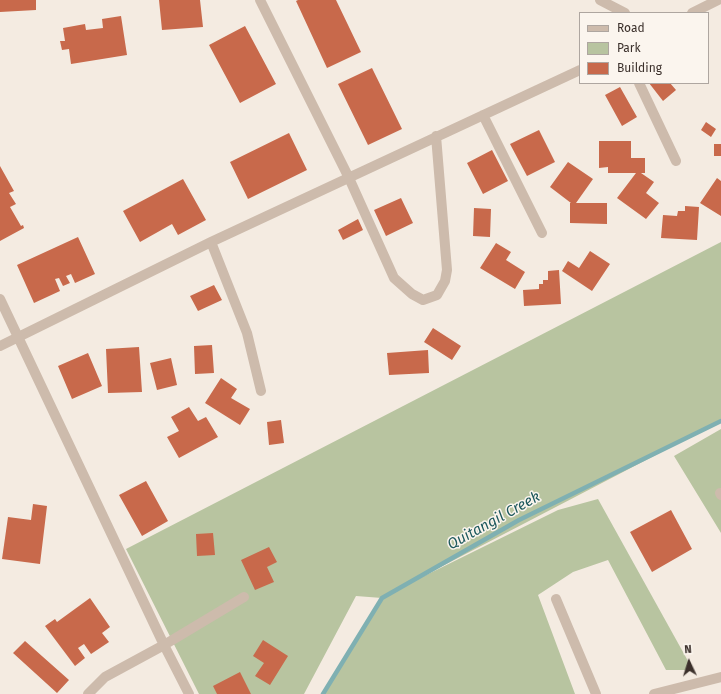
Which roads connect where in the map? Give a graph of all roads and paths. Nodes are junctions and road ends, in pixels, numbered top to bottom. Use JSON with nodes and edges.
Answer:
{"nodes":[{"id":1,"x":260,"y":0,"type":"edge"},
{"id":2,"x":600,"y":0,"type":"edge"},
{"id":3,"x":718,"y":0,"type":"edge"},
{"id":4,"x":623,"y":12,"type":"edge"},
{"id":5,"x":694,"y":12,"type":"edge"},
{"id":6,"x":579,"y":70,"type":"edge"},
{"id":7,"x":639,"y":84,"type":"edge"},
{"id":8,"x":483,"y":115,"type":"junction"},
{"id":9,"x":436,"y":136,"type":"junction"},
{"id":10,"x":676,"y":161,"type":"dead end"},
{"id":11,"x":349,"y":178,"type":"junction"},
{"id":12,"x":542,"y":233,"type":"dead end"},
{"id":13,"x":211,"y":242,"type":"junction"},
{"id":14,"x":0,"y":300,"type":"edge"},
{"id":15,"x":18,"y":337,"type":"junction"},
{"id":16,"x":0,"y":346,"type":"edge"},
{"id":17,"x":261,"y":391,"type":"dead end"},
{"id":18,"x":244,"y":597,"type":"dead end"},
{"id":19,"x":556,"y":599,"type":"dead end"},
{"id":20,"x":164,"y":645,"type":"junction"},
{"id":21,"x":721,"y":677,"type":"edge"},
{"id":22,"x":88,"y":694,"type":"edge"},
{"id":23,"x":189,"y":694,"type":"edge"},
{"id":24,"x":596,"y":694,"type":"edge"},
{"id":25,"x":654,"y":694,"type":"edge"}],
"edges":[{"from":1,"to":11,"type":"street"},
{"from":2,"to":4,"type":"street"},
{"from":3,"to":5,"type":"street"},
{"from":6,"to":8,"type":"street"},
{"from":7,"to":10,"type":"street"},
{"from":8,"to":9,"type":"street"},
{"from":8,"to":12,"type":"street"},
{"from":9,"to":11,"type":"street"},
{"from":9,"to":11,"type":"street"},
{"from":11,"to":13,"type":"street"},
{"from":13,"to":15,"type":"street"},
{"from":13,"to":17,"type":"street"},
{"from":14,"to":15,"type":"street"},
{"from":15,"to":16,"type":"street"},
{"from":15,"to":20,"type":"street"},
{"from":18,"to":20,"type":"street"},
{"from":19,"to":24,"type":"street"},
{"from":20,"to":22,"type":"street"},
{"from":20,"to":23,"type":"street"},
{"from":21,"to":25,"type":"street"}]}
